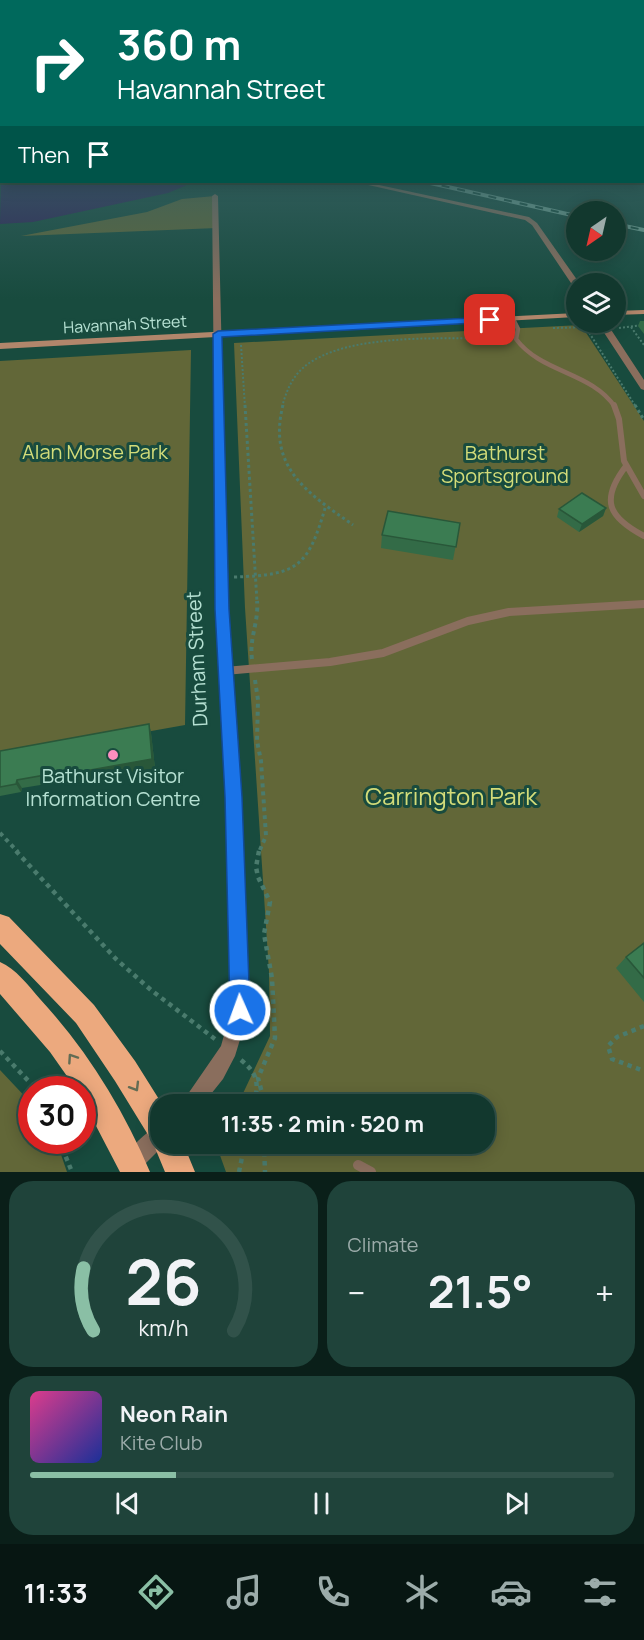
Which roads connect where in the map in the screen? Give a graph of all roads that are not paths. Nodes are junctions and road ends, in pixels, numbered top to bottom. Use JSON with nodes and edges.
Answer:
{"nodes":[{"id":1,"x":395,"y":190,"type":"edge"},
{"id":2,"x":215,"y":196,"type":"dead end"},
{"id":3,"x":569,"y":273,"type":"edge"},
{"id":4,"x":644,"y":312,"type":"edge"},
{"id":5,"x":626,"y":313,"type":"edge"},
{"id":6,"x":566,"y":316,"type":"edge"},
{"id":7,"x":513,"y":319,"type":"junction"},
{"id":8,"x":609,"y":333,"type":"edge"},
{"id":9,"x":218,"y":334,"type":"junction"},
{"id":10,"x":0,"y":346,"type":"edge"},
{"id":11,"x":644,"y":387,"type":"edge"},
{"id":12,"x":626,"y":466,"type":"junction"},
{"id":13,"x":644,"y":496,"type":"edge"},
{"id":14,"x":644,"y":536,"type":"edge"},
{"id":15,"x":644,"y":604,"type":"edge"},
{"id":16,"x":225,"y":671,"type":"junction"},
{"id":17,"x":0,"y":926,"type":"edge"},
{"id":18,"x":0,"y":975,"type":"edge"},
{"id":19,"x":199,"y":1094,"type":"edge"},
{"id":20,"x":150,"y":1112,"type":"edge"},
{"id":21,"x":150,"y":1148,"type":"edge"},
{"id":22,"x":173,"y":1154,"type":"edge"},
{"id":23,"x":358,"y":1165,"type":"dead end"},
{"id":24,"x":134,"y":1168,"type":"edge"},
{"id":25,"x":180,"y":1172,"type":"edge"},
{"id":26,"x":372,"y":1172,"type":"edge"}],
"edges":[{"from":1,"to":3,"type":"street"},
{"from":2,"to":9,"type":"street","name":"Durham Street"},
{"from":4,"to":5,"type":"street"},
{"from":6,"to":7,"type":"street","name":"Havannah Street"},
{"from":7,"to":9,"type":"street","name":"Havannah Street"},
{"from":7,"to":12,"type":"lane"},
{"from":8,"to":11,"type":"street"},
{"from":9,"to":10,"type":"street","name":"Havannah Street"},
{"from":9,"to":16,"type":"street","name":"Durham Street"},
{"from":12,"to":13,"type":"lane"},
{"from":12,"to":14,"type":"lane"},
{"from":15,"to":16,"type":"lane"},
{"from":16,"to":19,"type":"street","name":"Durham Street"},
{"from":17,"to":20,"type":"highway","one_way":true},
{"from":24,"to":18,"type":"highway","one_way":true},
{"from":21,"to":24,"type":"street"},
{"from":22,"to":25,"type":"highway"},
{"from":23,"to":26,"type":"lane"}]}
